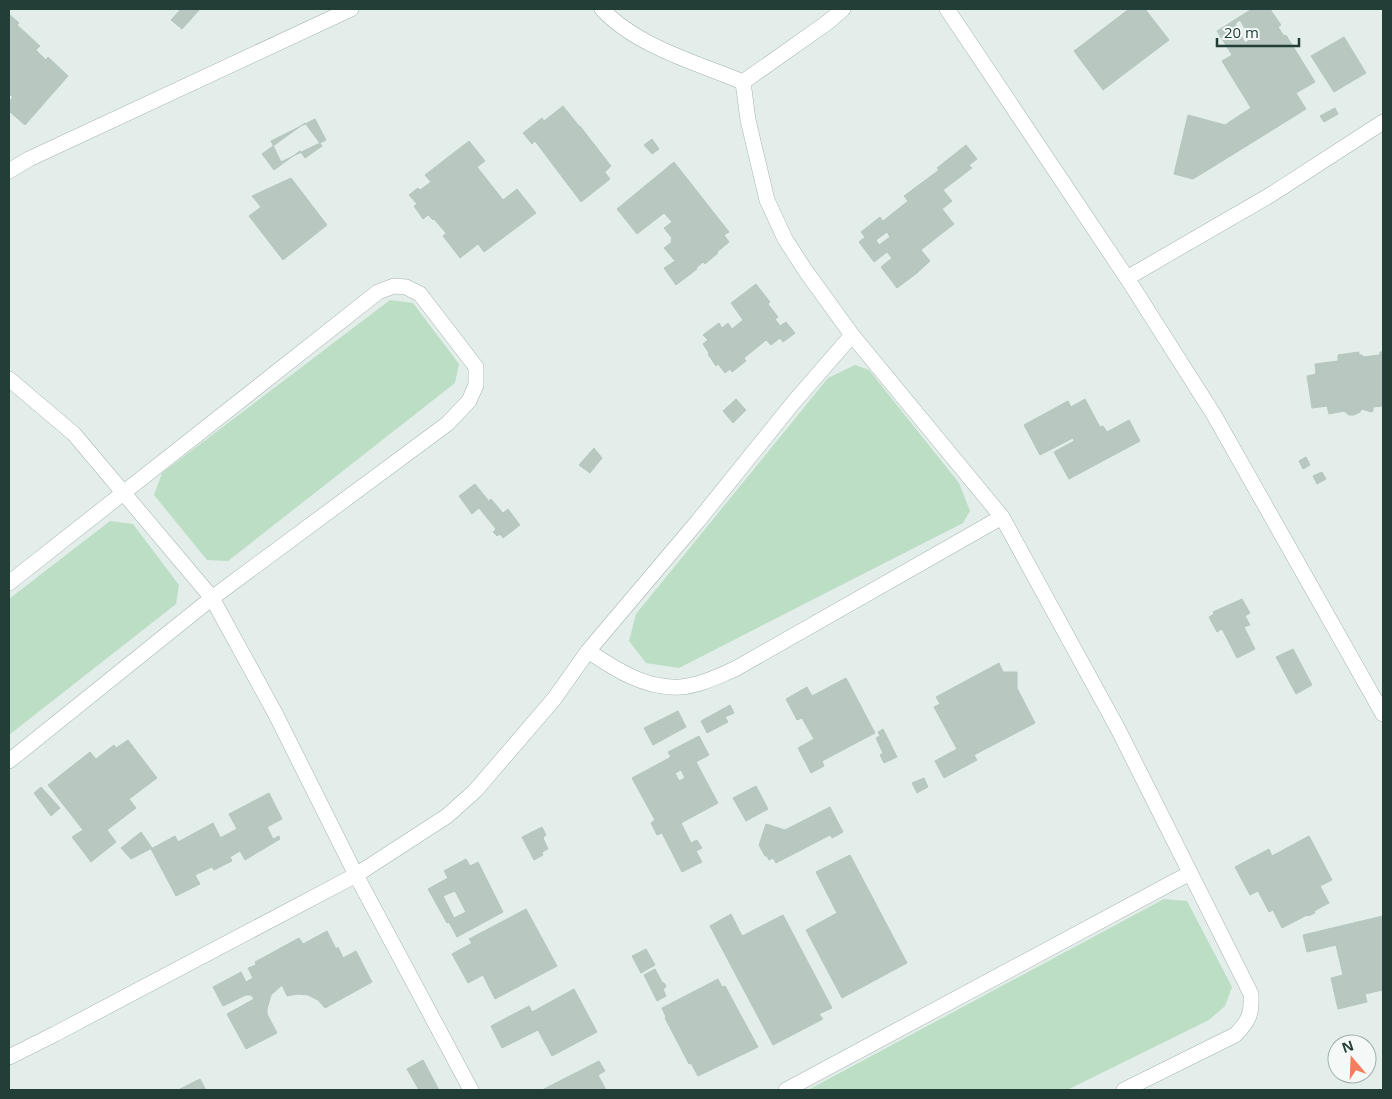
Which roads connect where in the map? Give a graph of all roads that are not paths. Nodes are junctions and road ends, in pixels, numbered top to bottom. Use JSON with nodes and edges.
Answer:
{"nodes":[{"id":1,"x":351,"y":9,"type":"edge"},
{"id":2,"x":602,"y":9,"type":"edge"},
{"id":3,"x":843,"y":9,"type":"edge"},
{"id":4,"x":947,"y":9,"type":"edge"},
{"id":5,"x":743,"y":82,"type":"junction"},
{"id":6,"x":1383,"y":122,"type":"edge"},
{"id":7,"x":9,"y":171,"type":"edge"},
{"id":8,"x":1127,"y":278,"type":"junction"},
{"id":9,"x":852,"y":335,"type":"junction"},
{"id":10,"x":9,"y":378,"type":"edge"},
{"id":11,"x":123,"y":493,"type":"junction"},
{"id":12,"x":1002,"y":517,"type":"junction"},
{"id":13,"x":9,"y":583,"type":"edge"},
{"id":14,"x":212,"y":598,"type":"junction"},
{"id":15,"x":588,"y":651,"type":"junction"},
{"id":16,"x":1383,"y":714,"type":"edge"},
{"id":17,"x":9,"y":761,"type":"edge"},
{"id":18,"x":1190,"y":873,"type":"junction"},
{"id":19,"x":356,"y":875,"type":"junction"},
{"id":20,"x":9,"y":1057,"type":"edge"},
{"id":21,"x":471,"y":1090,"type":"edge"},
{"id":22,"x":786,"y":1090,"type":"edge"},
{"id":23,"x":1124,"y":1090,"type":"edge"}],
"edges":[{"from":1,"to":7,"type":"street"},
{"from":2,"to":5,"type":"street"},
{"from":3,"to":5,"type":"street"},
{"from":4,"to":8,"type":"street"},
{"from":5,"to":9,"type":"street"},
{"from":6,"to":8,"type":"street"},
{"from":8,"to":16,"type":"street"},
{"from":9,"to":12,"type":"street"},
{"from":9,"to":15,"type":"street"},
{"from":10,"to":11,"type":"street"},
{"from":11,"to":13,"type":"street"},
{"from":11,"to":14,"type":"street"},
{"from":11,"to":14,"type":"street"},
{"from":12,"to":15,"type":"street"},
{"from":12,"to":18,"type":"street"},
{"from":14,"to":17,"type":"street"},
{"from":14,"to":19,"type":"street"},
{"from":15,"to":19,"type":"street"},
{"from":18,"to":22,"type":"street"},
{"from":18,"to":23,"type":"street"},
{"from":19,"to":20,"type":"street"},
{"from":19,"to":21,"type":"street"}]}
